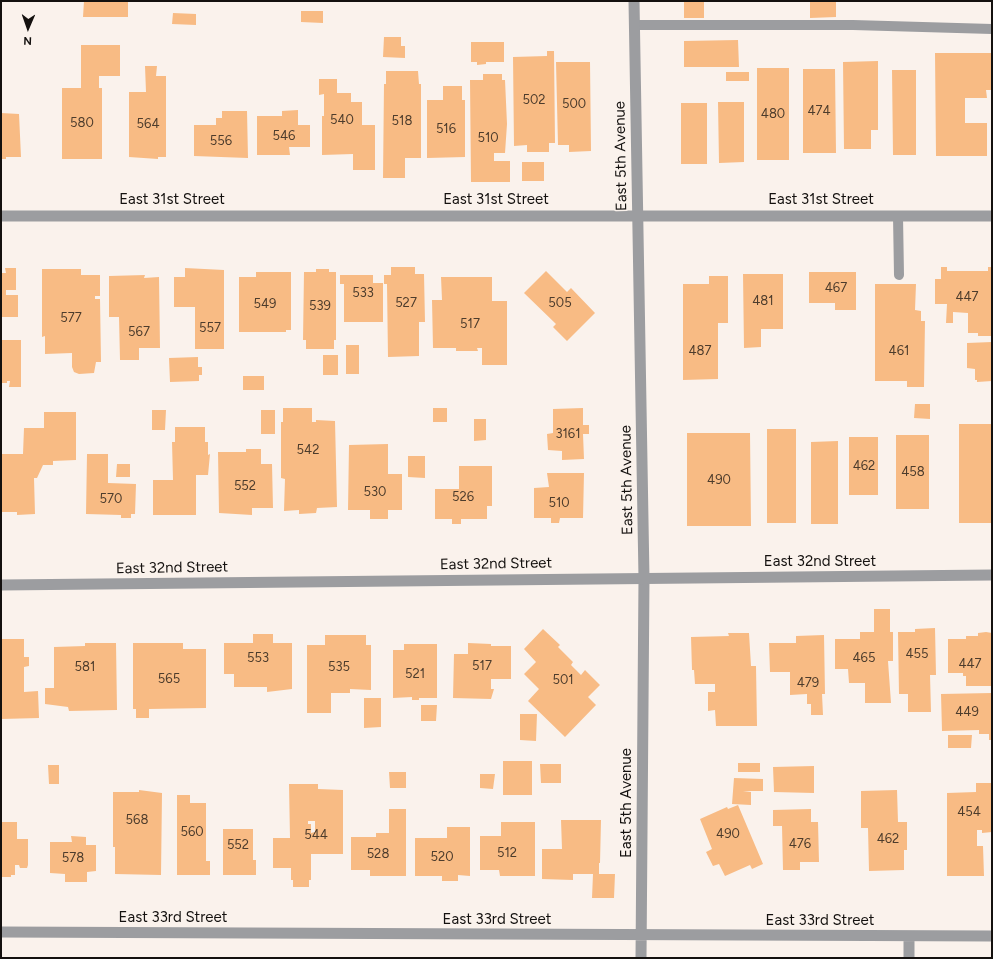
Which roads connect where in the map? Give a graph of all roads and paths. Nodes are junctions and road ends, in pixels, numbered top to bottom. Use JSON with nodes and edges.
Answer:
{"nodes":[{"id":1,"x":634,"y":1,"type":"edge"},
{"id":2,"x":634,"y":25,"type":"junction"},
{"id":3,"x":992,"y":29,"type":"edge"},
{"id":4,"x":637,"y":215,"type":"junction"},
{"id":5,"x":1,"y":216,"type":"edge"},
{"id":6,"x":898,"y":216,"type":"junction"},
{"id":7,"x":992,"y":216,"type":"edge"},
{"id":8,"x":899,"y":275,"type":"dead end"},
{"id":9,"x":992,"y":575,"type":"edge"},
{"id":10,"x":644,"y":578,"type":"junction"},
{"id":11,"x":1,"y":585,"type":"edge"},
{"id":12,"x":1,"y":932,"type":"edge"},
{"id":13,"x":641,"y":936,"type":"junction"},
{"id":14,"x":909,"y":936,"type":"junction"},
{"id":15,"x":992,"y":936,"type":"edge"},
{"id":16,"x":641,"y":958,"type":"edge"},
{"id":17,"x":908,"y":958,"type":"edge"}],
"edges":[{"from":1,"to":2,"type":"street","name":"East 5th Avenue"},
{"from":2,"to":3,"type":"lane"},
{"from":2,"to":4,"type":"street","name":"East 5th Avenue"},
{"from":4,"to":5,"type":"street","name":"East 31st Street"},
{"from":4,"to":6,"type":"street","name":"East 31st Street"},
{"from":4,"to":10,"type":"street","name":"East 5th Avenue"},
{"from":6,"to":7,"type":"street","name":"East 31st Street"},
{"from":6,"to":8,"type":"lane"},
{"from":9,"to":10,"type":"street","name":"East 32nd Street"},
{"from":10,"to":11,"type":"street","name":"East 32nd Street"},
{"from":10,"to":13,"type":"street","name":"East 5th Avenue"},
{"from":12,"to":13,"type":"street","name":"East 33rd Street"},
{"from":13,"to":14,"type":"street","name":"East 33rd Street"},
{"from":13,"to":16,"type":"street","name":"East 5th Avenue"},
{"from":14,"to":15,"type":"street","name":"East 33rd Street"},
{"from":14,"to":17,"type":"street"}]}
